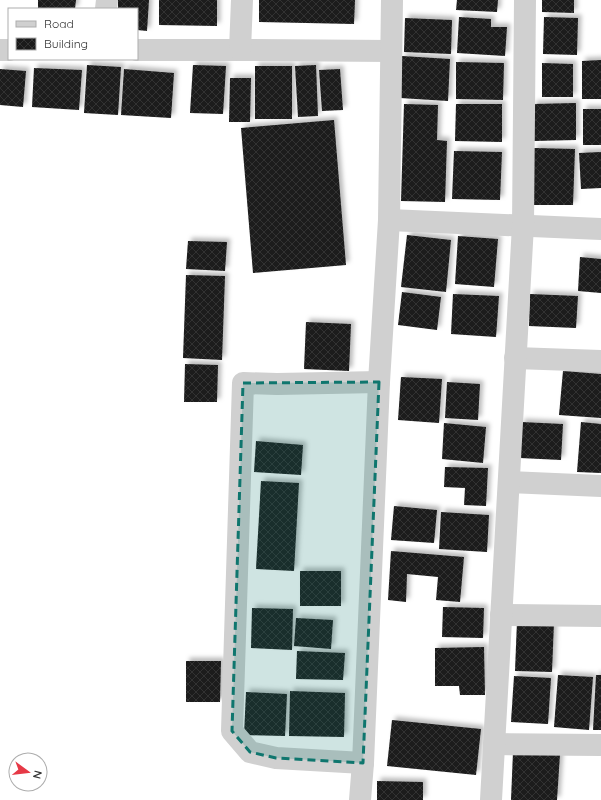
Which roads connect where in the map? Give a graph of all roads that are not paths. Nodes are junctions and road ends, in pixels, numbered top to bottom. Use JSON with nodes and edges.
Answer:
{"nodes":[{"id":1,"x":242,"y":0,"type":"edge"},
{"id":2,"x":392,"y":0,"type":"edge"},
{"id":3,"x":525,"y":0,"type":"edge"},
{"id":4,"x":138,"y":50,"type":"edge"},
{"id":5,"x":240,"y":50,"type":"junction"},
{"id":6,"x":391,"y":51,"type":"junction"},
{"id":7,"x":389,"y":220,"type":"junction"},
{"id":8,"x":523,"y":225,"type":"junction"},
{"id":9,"x":601,"y":229,"type":"edge"},
{"id":10,"x":515,"y":358,"type":"junction"},
{"id":11,"x":601,"y":361,"type":"edge"},
{"id":12,"x":379,"y":382,"type":"junction"},
{"id":13,"x":508,"y":482,"type":"junction"},
{"id":14,"x":601,"y":486,"type":"edge"},
{"id":15,"x":501,"y":615,"type":"junction"},
{"id":16,"x":601,"y":616,"type":"edge"},
{"id":17,"x":494,"y":744,"type":"junction"},
{"id":18,"x":601,"y":745,"type":"edge"},
{"id":19,"x":363,"y":763,"type":"junction"},
{"id":20,"x":360,"y":800,"type":"edge"},
{"id":21,"x":491,"y":800,"type":"edge"}],
"edges":[{"from":1,"to":5,"type":"street"},
{"from":2,"to":6,"type":"street"},
{"from":3,"to":8,"type":"street"},
{"from":4,"to":5,"type":"street"},
{"from":5,"to":6,"type":"street"},
{"from":6,"to":7,"type":"street"},
{"from":7,"to":8,"type":"street"},
{"from":7,"to":12,"type":"street"},
{"from":8,"to":9,"type":"street"},
{"from":8,"to":10,"type":"street"},
{"from":10,"to":11,"type":"street"},
{"from":10,"to":13,"type":"street"},
{"from":12,"to":19,"type":"street"},
{"from":12,"to":19,"type":"street"},
{"from":13,"to":14,"type":"street"},
{"from":13,"to":15,"type":"street"},
{"from":15,"to":16,"type":"street"},
{"from":15,"to":17,"type":"street"},
{"from":17,"to":18,"type":"street"},
{"from":17,"to":21,"type":"street"},
{"from":19,"to":20,"type":"street"}]}
